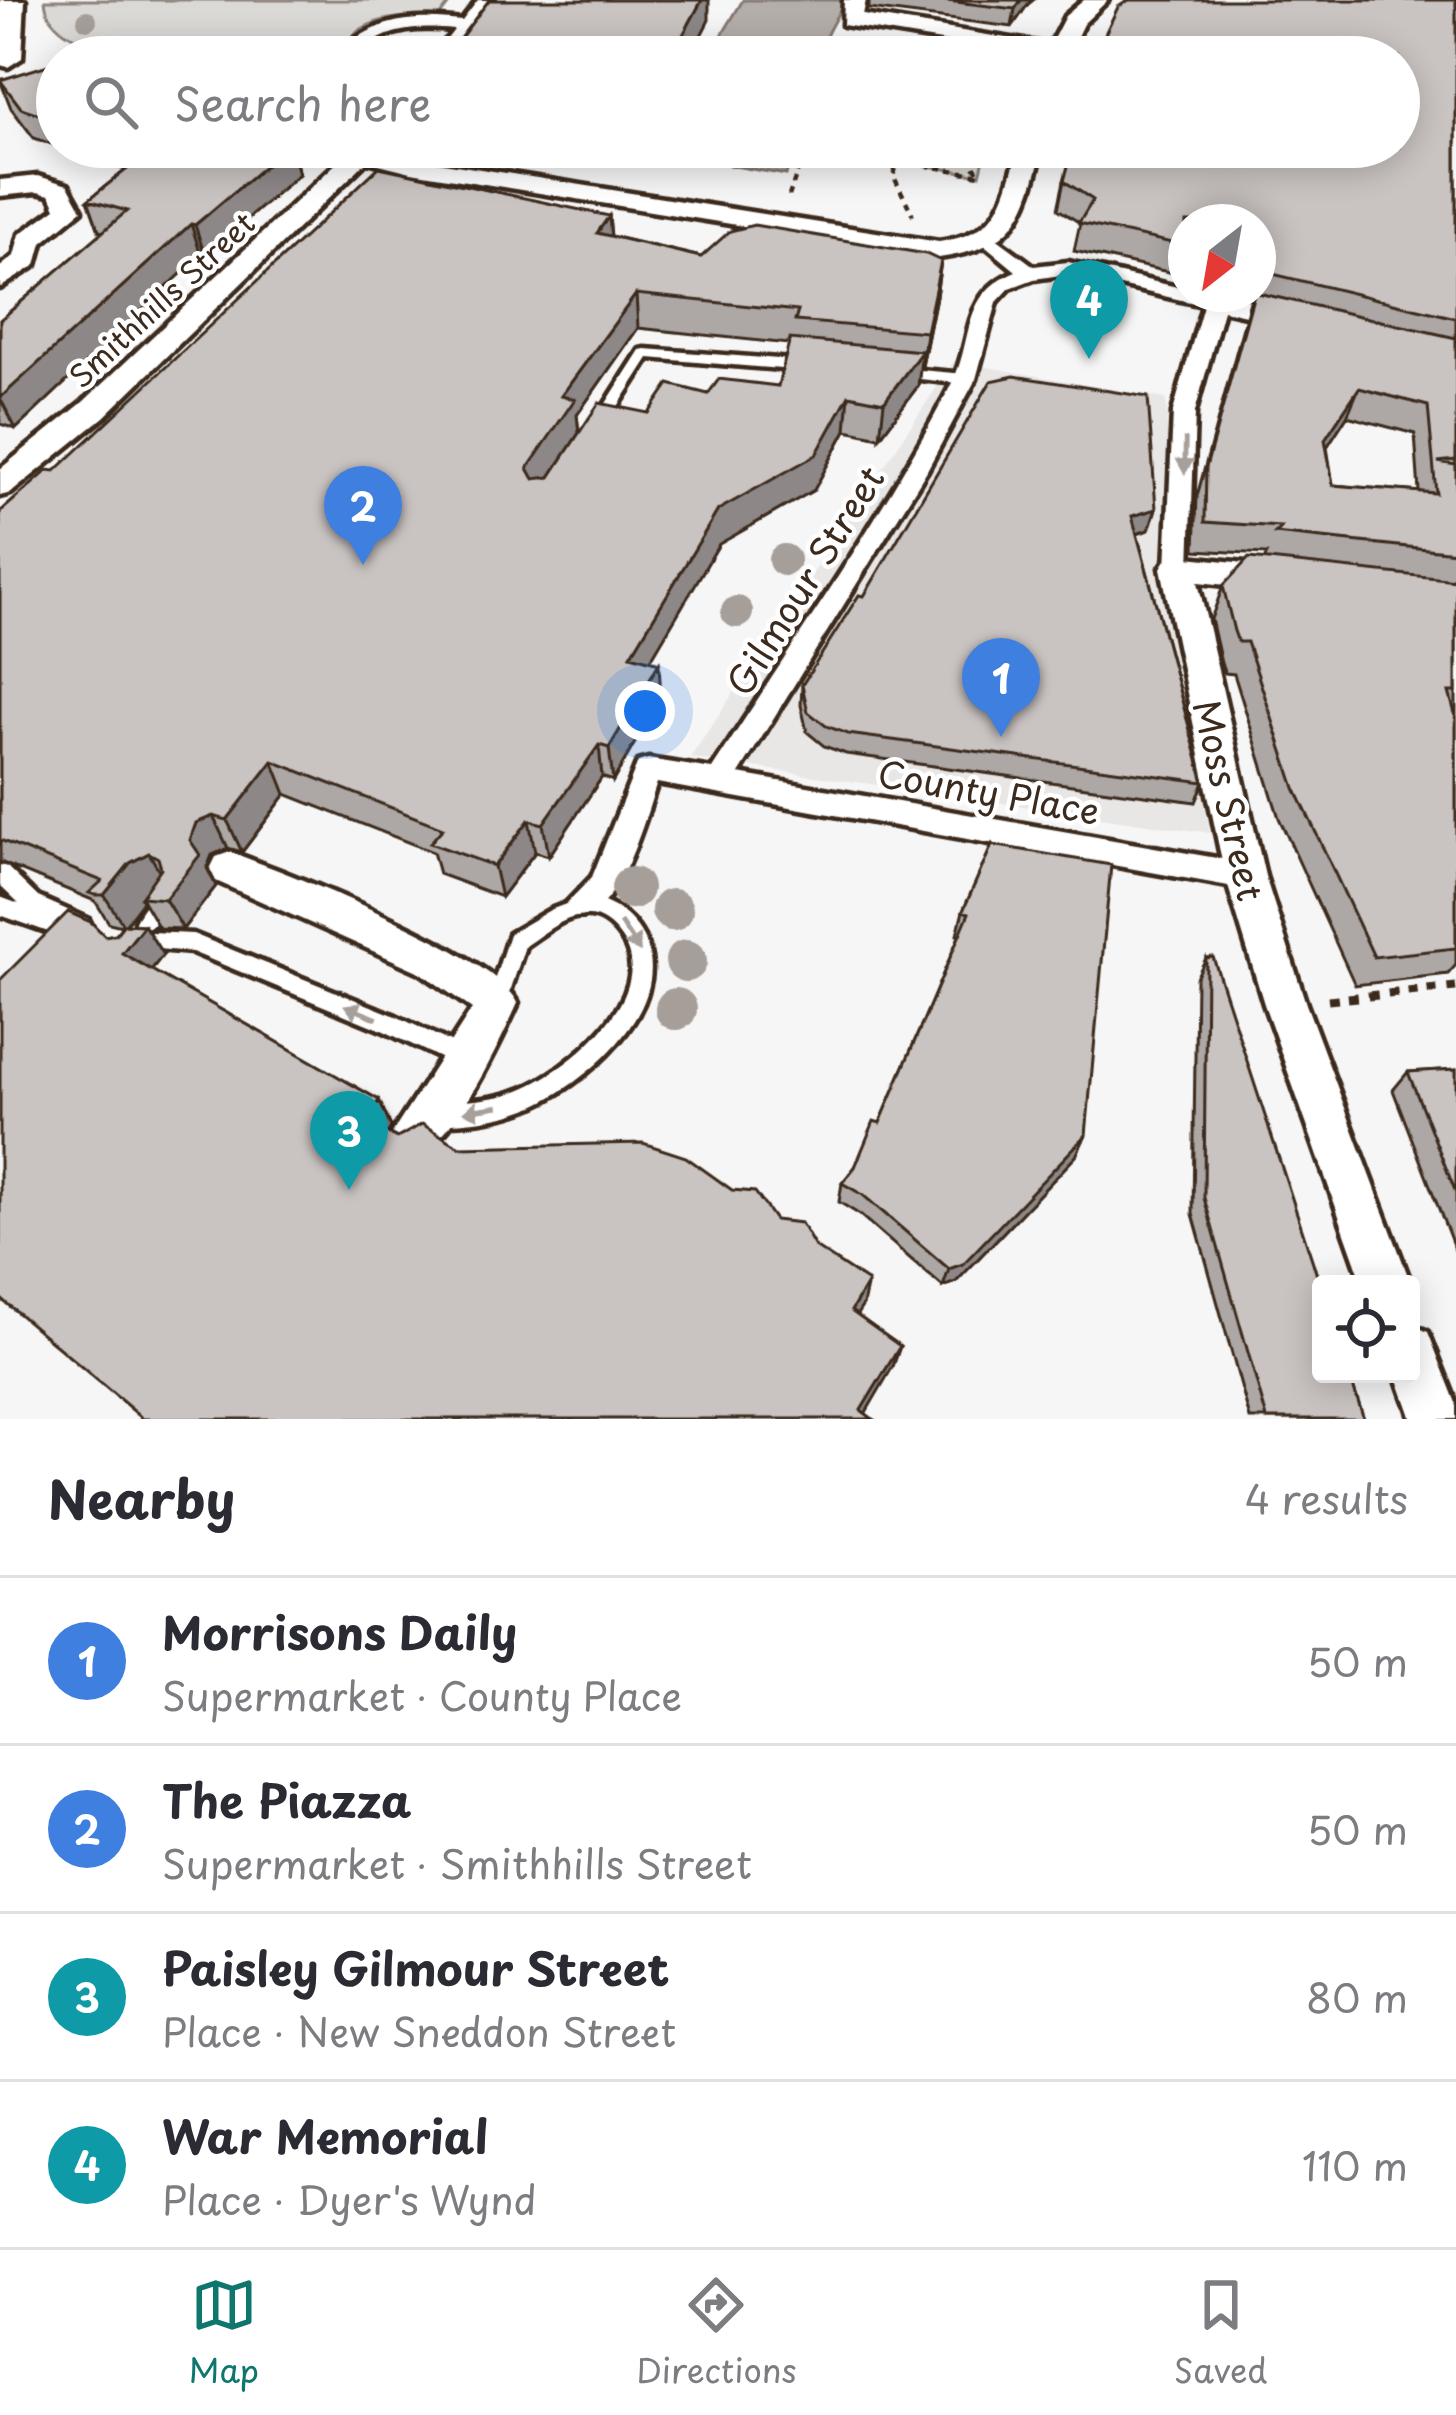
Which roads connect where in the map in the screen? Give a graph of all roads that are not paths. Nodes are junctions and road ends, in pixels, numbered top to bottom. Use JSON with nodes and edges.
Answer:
{"nodes":[{"id":1,"x":13,"y":0,"type":"edge"},
{"id":2,"x":486,"y":0,"type":"edge"},
{"id":3,"x":1097,"y":0,"type":"edge"},
{"id":4,"x":853,"y":10,"type":"edge"},
{"id":5,"x":467,"y":26,"type":"junction"},
{"id":6,"x":370,"y":36,"type":"edge"},
{"id":7,"x":459,"y":36,"type":"edge"},
{"id":8,"x":971,"y":36,"type":"edge"},
{"id":9,"x":1066,"y":36,"type":"edge"},
{"id":10,"x":19,"y":67,"type":"edge"},
{"id":11,"x":337,"y":168,"type":"edge"},
{"id":12,"x":429,"y":168,"type":"edge"},
{"id":13,"x":534,"y":168,"type":"edge"},
{"id":14,"x":1025,"y":168,"type":"edge"},
{"id":15,"x":0,"y":188,"type":"edge"},
{"id":16,"x":988,"y":238,"type":"junction"},
{"id":17,"x":1030,"y":273,"type":"junction"},
{"id":18,"x":0,"y":280,"type":"edge"},
{"id":19,"x":1168,"y":290,"type":"edge"},
{"id":20,"x":1211,"y":312,"type":"edge"},
{"id":21,"x":1262,"y":312,"type":"edge"},
{"id":22,"x":1301,"y":321,"type":"edge"},
{"id":23,"x":828,"y":368,"type":"edge"},
{"id":24,"x":874,"y":371,"type":"edge"},
{"id":25,"x":976,"y":380,"type":"junction"},
{"id":26,"x":595,"y":432,"type":"edge"},
{"id":27,"x":0,"y":485,"type":"edge"},
{"id":28,"x":1178,"y":568,"type":"junction"},
{"id":29,"x":1315,"y":583,"type":"edge"},
{"id":30,"x":718,"y":782,"type":"junction"},
{"id":31,"x":230,"y":869,"type":"dead end"},
{"id":32,"x":0,"y":873,"type":"edge"},
{"id":33,"x":1245,"y":876,"type":"junction"},
{"id":34,"x":166,"y":897,"type":"edge"},
{"id":35,"x":0,"y":906,"type":"edge"},
{"id":36,"x":579,"y":906,"type":"junction"},
{"id":37,"x":145,"y":921,"type":"edge"},
{"id":38,"x":111,"y":940,"type":"junction"},
{"id":39,"x":497,"y":1003,"type":"junction"},
{"id":40,"x":466,"y":1061,"type":"junction"},
{"id":41,"x":421,"y":1126,"type":"joint"},
{"id":42,"x":1384,"y":1275,"type":"edge"},
{"id":43,"x":1420,"y":1373,"type":"edge"},
{"id":44,"x":1437,"y":1419,"type":"edge"}],
"edges":[{"from":1,"to":10,"type":"street"},
{"from":2,"to":5,"type":"street"},
{"from":3,"to":9,"type":"street"},
{"from":4,"to":8,"type":"street"},
{"from":5,"to":6,"type":"street"},
{"from":5,"to":7,"type":"street"},
{"from":11,"to":27,"type":"street","name":"Smithhills Street"},
{"from":12,"to":16,"type":"street"},
{"from":13,"to":16,"type":"street"},
{"from":14,"to":16,"type":"street"},
{"from":15,"to":18,"type":"street"},
{"from":16,"to":17,"type":"street"},
{"from":17,"to":19,"type":"street"},
{"from":17,"to":25,"type":"street","name":"Gilmour Street"},
{"from":20,"to":28,"type":"street","name":"Moss Street","one_way":true},
{"from":21,"to":22,"type":"street"},
{"from":23,"to":26,"type":"lane"},
{"from":24,"to":25,"type":"lane"},
{"from":25,"to":30,"type":"street","name":"Gilmour Street"},
{"from":28,"to":29,"type":"street"},
{"from":28,"to":33,"type":"street","name":"Moss Street"},
{"from":30,"to":33,"type":"street","name":"County Place"},
{"from":30,"to":36,"type":"street"},
{"from":31,"to":39,"type":"street"},
{"from":32,"to":38,"type":"lane"},
{"from":33,"to":42,"type":"street","name":"Moss Street"},
{"from":34,"to":37,"type":"lane"},
{"from":35,"to":38,"type":"lane"},
{"from":36,"to":39,"type":"lane"},
{"from":36,"to":41,"type":"lane","one_way":true},
{"from":40,"to":38,"type":"lane","one_way":true},
{"from":39,"to":40,"type":"street"},
{"from":40,"to":41,"type":"street"},
{"from":43,"to":44,"type":"street"}]}
